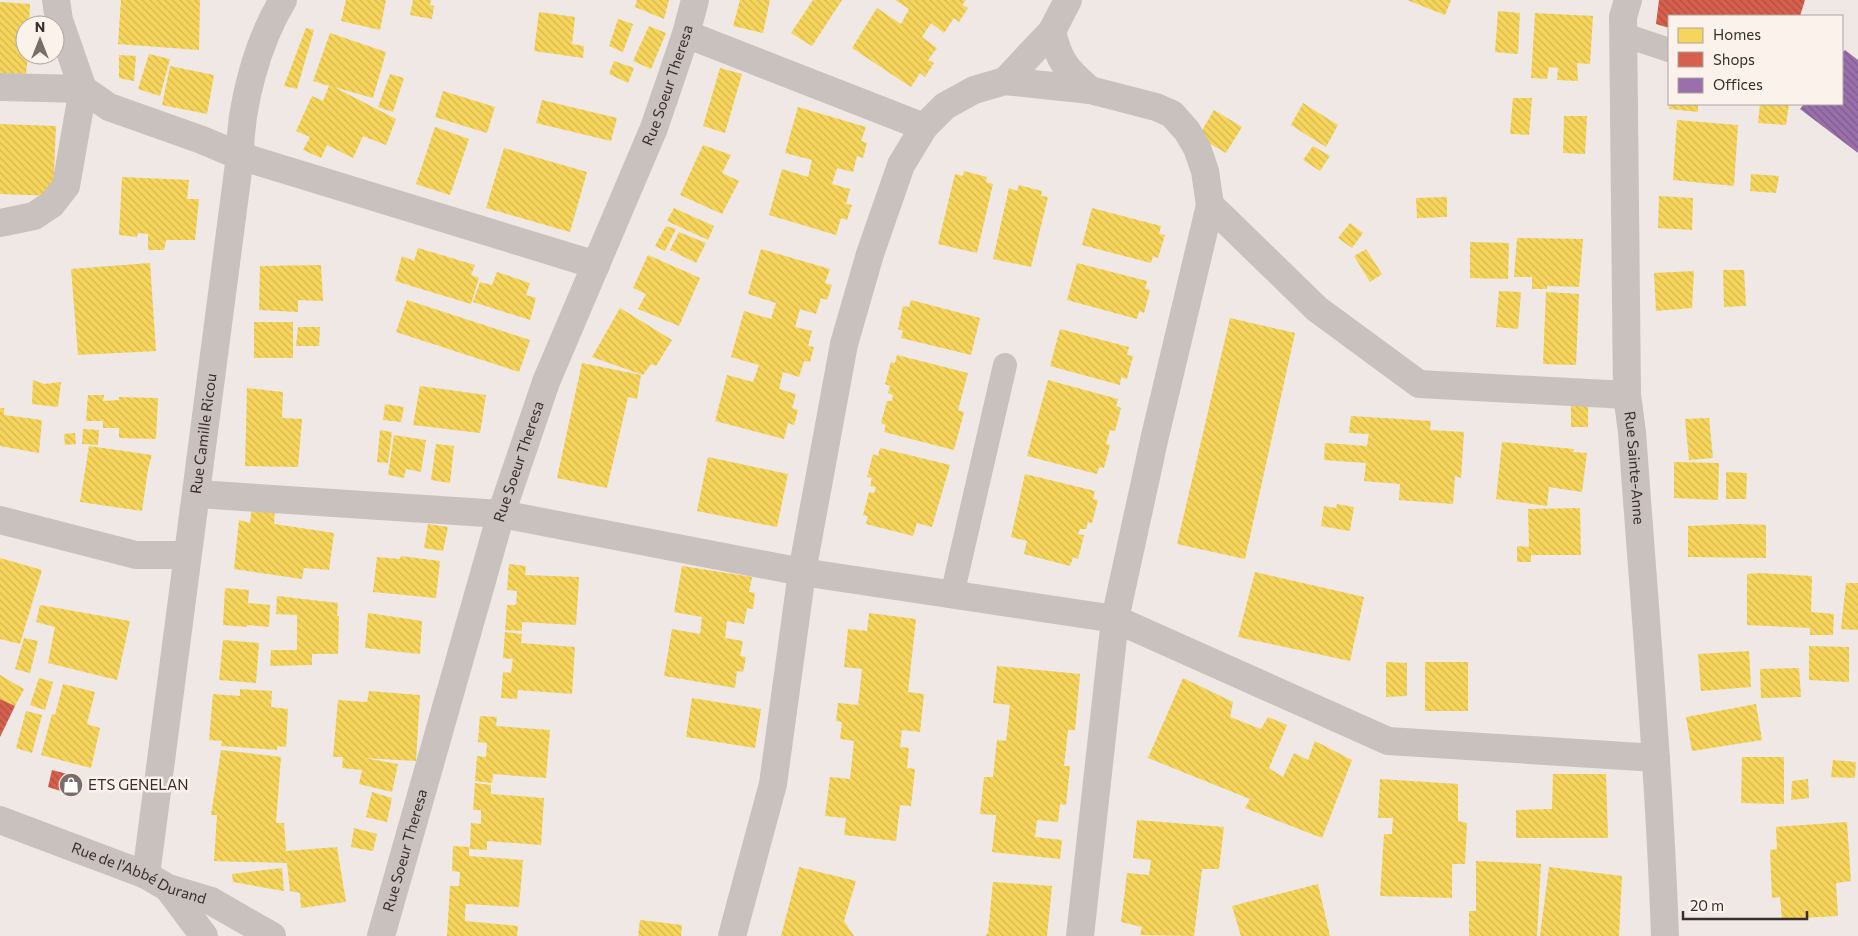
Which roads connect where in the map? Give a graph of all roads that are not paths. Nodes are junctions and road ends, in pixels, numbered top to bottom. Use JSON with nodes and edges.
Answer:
{"nodes":[{"id":1,"x":56,"y":0,"type":"edge"},
{"id":2,"x":283,"y":0,"type":"edge"},
{"id":3,"x":695,"y":0,"type":"edge"},
{"id":4,"x":1068,"y":0,"type":"edge"},
{"id":5,"x":1628,"y":0,"type":"edge"},
{"id":6,"x":1052,"y":31,"type":"junction"},
{"id":7,"x":686,"y":34,"type":"junction"},
{"id":8,"x":1624,"y":35,"type":"junction"},
{"id":9,"x":1668,"y":50,"type":"edge"},
{"id":10,"x":1005,"y":81,"type":"junction"},
{"id":11,"x":0,"y":87,"type":"edge"},
{"id":12,"x":83,"y":89,"type":"junction"},
{"id":13,"x":1090,"y":90,"type":"junction"},
{"id":14,"x":924,"y":127,"type":"junction"},
{"id":15,"x":240,"y":156,"type":"junction"},
{"id":16,"x":1210,"y":205,"type":"junction"},
{"id":17,"x":0,"y":224,"type":"edge"},
{"id":18,"x":596,"y":265,"type":"junction"},
{"id":19,"x":1005,"y":365,"type":"dead end"},
{"id":20,"x":1627,"y":395,"type":"junction"},
{"id":21,"x":197,"y":494,"type":"junction"},
{"id":22,"x":501,"y":514,"type":"junction"},
{"id":23,"x":0,"y":520,"type":"edge"},
{"id":24,"x":188,"y":555,"type":"junction"},
{"id":25,"x":802,"y":572,"type":"junction"},
{"id":26,"x":952,"y":595,"type":"junction"},
{"id":27,"x":1115,"y":619,"type":"junction"},
{"id":28,"x":1656,"y":758,"type":"junction"},
{"id":29,"x":0,"y":820,"type":"edge"},
{"id":30,"x":157,"y":881,"type":"junction"},
{"id":31,"x":204,"y":936,"type":"edge"},
{"id":32,"x":272,"y":936,"type":"edge"},
{"id":33,"x":381,"y":936,"type":"edge"},
{"id":34,"x":732,"y":936,"type":"edge"},
{"id":35,"x":1080,"y":936,"type":"edge"},
{"id":36,"x":1665,"y":936,"type":"edge"}],
"edges":[{"from":1,"to":12,"type":"street"},
{"from":2,"to":15,"type":"street","name":"Rue Camille Ricou"},
{"from":3,"to":7,"type":"street","name":"Rue Soeur Theresa"},
{"from":4,"to":6,"type":"street"},
{"from":5,"to":8,"type":"street","name":"Rue Sainte-Anne"},
{"from":6,"to":10,"type":"street"},
{"from":6,"to":13,"type":"street"},
{"from":7,"to":14,"type":"street"},
{"from":7,"to":18,"type":"street","name":"Rue Soeur Theresa"},
{"from":8,"to":9,"type":"lane"},
{"from":8,"to":20,"type":"street","name":"Rue Sainte-Anne"},
{"from":10,"to":13,"type":"street"},
{"from":10,"to":14,"type":"street"},
{"from":11,"to":12,"type":"street"},
{"from":12,"to":15,"type":"street"},
{"from":12,"to":17,"type":"street"},
{"from":13,"to":16,"type":"street"},
{"from":14,"to":25,"type":"street"},
{"from":15,"to":18,"type":"street"},
{"from":15,"to":21,"type":"street","name":"Rue Camille Ricou"},
{"from":16,"to":20,"type":"street"},
{"from":16,"to":27,"type":"street"},
{"from":18,"to":22,"type":"street","name":"Rue Soeur Theresa"},
{"from":19,"to":26,"type":"lane"},
{"from":20,"to":28,"type":"street","name":"Rue Sainte-Anne"},
{"from":21,"to":22,"type":"street"},
{"from":21,"to":24,"type":"street","name":"Rue Camille Ricou"},
{"from":22,"to":25,"type":"street"},
{"from":22,"to":33,"type":"street","name":"Rue Soeur Theresa"},
{"from":23,"to":24,"type":"street"},
{"from":24,"to":30,"type":"street","name":"Rue Camille Ricou"},
{"from":25,"to":26,"type":"street"},
{"from":25,"to":34,"type":"street"},
{"from":26,"to":27,"type":"street"},
{"from":27,"to":28,"type":"street"},
{"from":27,"to":35,"type":"street"},
{"from":28,"to":36,"type":"street","name":"Rue Sainte-Anne"},
{"from":29,"to":30,"type":"street","name":"Rue de l'Abbé Durand"},
{"from":30,"to":31,"type":"street"},
{"from":30,"to":32,"type":"street","name":"Rue de l'Abbé Durand"}]}
